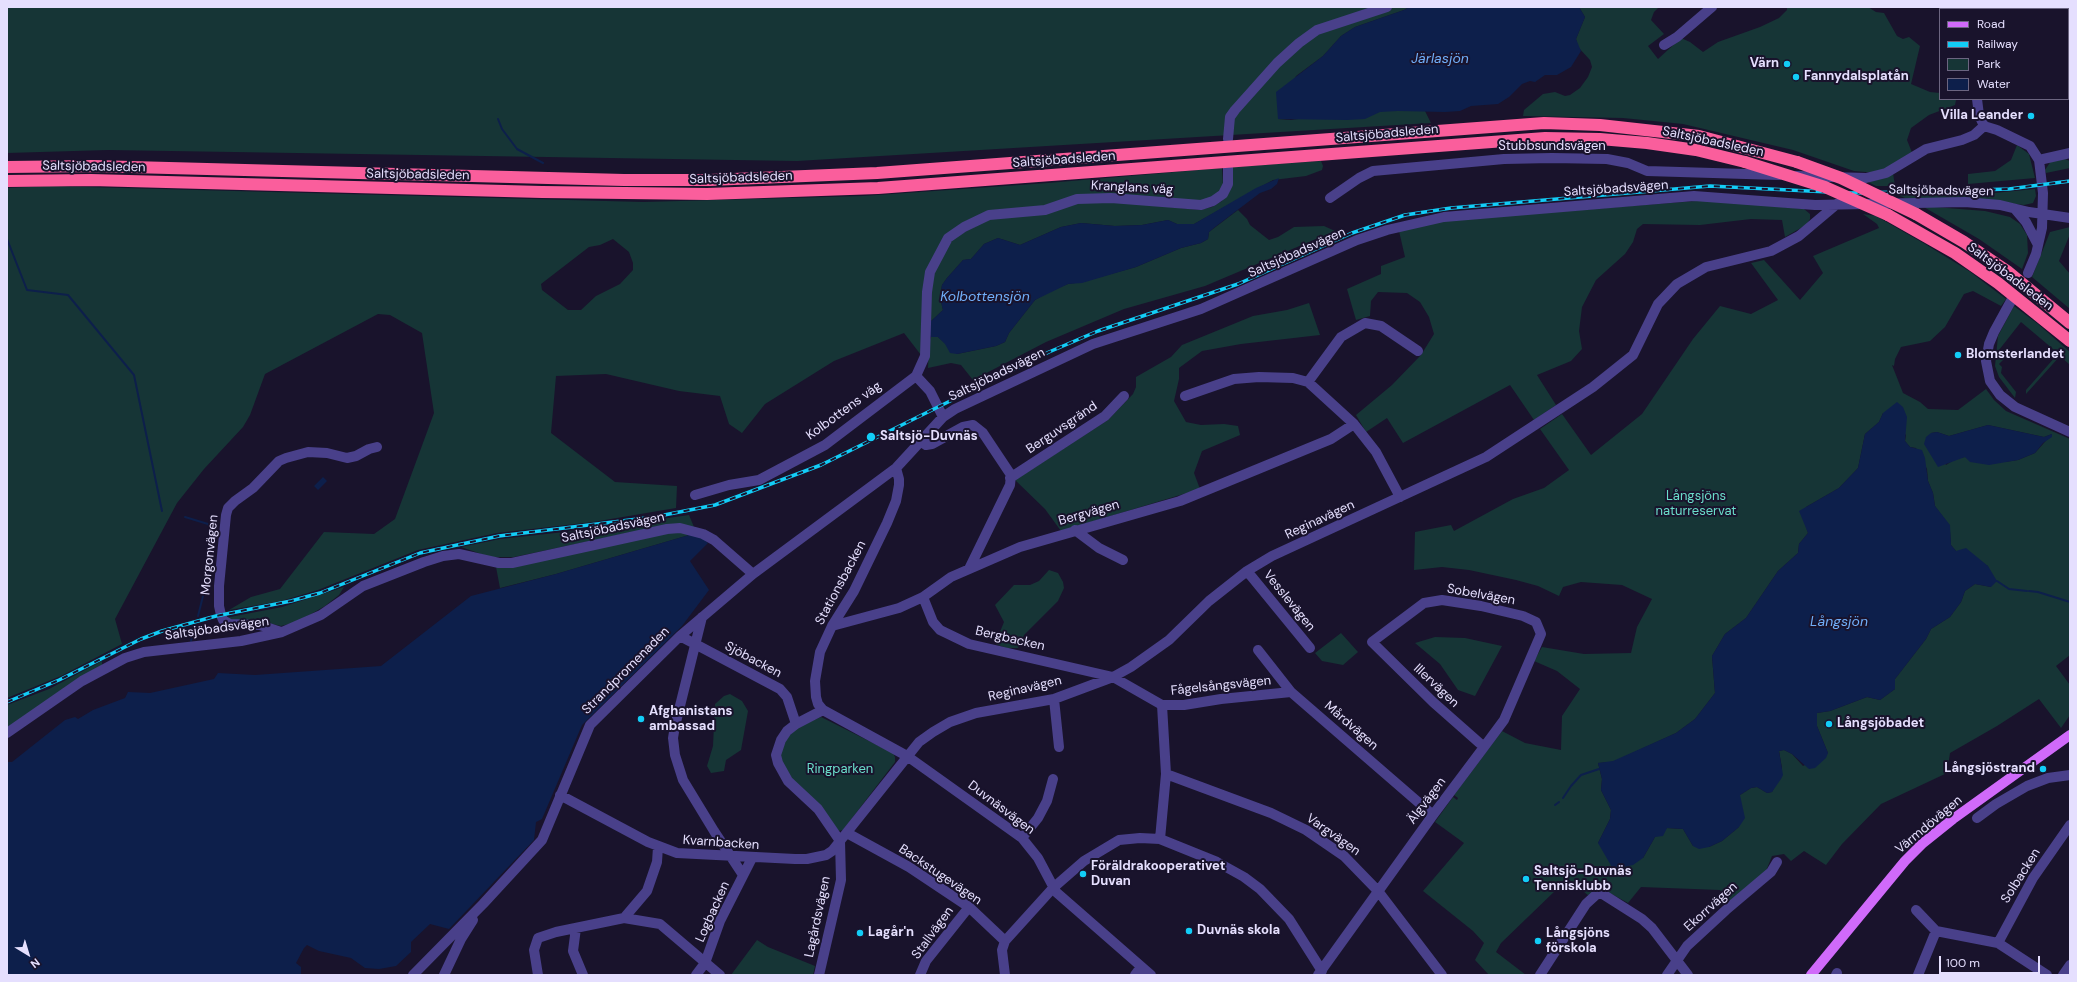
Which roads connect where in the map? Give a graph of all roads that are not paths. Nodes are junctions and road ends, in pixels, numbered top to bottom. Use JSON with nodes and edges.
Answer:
{"nodes":[{"id":1,"x":1387,"y":7,"type":"edge"},
{"id":2,"x":1712,"y":7,"type":"edge"},
{"id":3,"x":1664,"y":45,"type":"dead end"},
{"id":4,"x":1977,"y":100,"type":"edge"},
{"id":5,"x":1984,"y":126,"type":"junction"},
{"id":6,"x":1228,"y":139,"type":"dead end"},
{"id":7,"x":2070,"y":153,"type":"edge"},
{"id":8,"x":2039,"y":160,"type":"junction"},
{"id":9,"x":7,"y":167,"type":"edge"},
{"id":10,"x":1228,"y":168,"type":"dead end"},
{"id":11,"x":7,"y":181,"type":"edge"},
{"id":12,"x":1330,"y":198,"type":"dead end"},
{"id":13,"x":1837,"y":204,"type":"junction"},
{"id":14,"x":1814,"y":205,"type":"junction"},
{"id":15,"x":2014,"y":210,"type":"junction"},
{"id":16,"x":2043,"y":214,"type":"junction"},
{"id":17,"x":2070,"y":218,"type":"edge"},
{"id":18,"x":1814,"y":224,"type":"junction"},
{"id":19,"x":2038,"y":245,"type":"junction"},
{"id":20,"x":2028,"y":273,"type":"dead end"},
{"id":21,"x":2011,"y":302,"type":"dead end"},
{"id":22,"x":2070,"y":323,"type":"edge"},
{"id":23,"x":2070,"y":341,"type":"edge"},
{"id":24,"x":1418,"y":351,"type":"dead end"},
{"id":25,"x":916,"y":376,"type":"junction"},
{"id":26,"x":1308,"y":382,"type":"junction"},
{"id":27,"x":1124,"y":396,"type":"dead end"},
{"id":28,"x":1185,"y":396,"type":"dead end"},
{"id":29,"x":943,"y":417,"type":"junction"},
{"id":30,"x":1354,"y":424,"type":"junction"},
{"id":31,"x":2070,"y":432,"type":"edge"},
{"id":32,"x":920,"y":441,"type":"junction"},
{"id":33,"x":377,"y":447,"type":"dead end"},
{"id":34,"x":896,"y":468,"type":"junction"},
{"id":35,"x":1010,"y":478,"type":"junction"},
{"id":36,"x":695,"y":495,"type":"dead end"},
{"id":37,"x":1400,"y":497,"type":"junction"},
{"id":38,"x":1075,"y":530,"type":"junction"},
{"id":39,"x":1123,"y":560,"type":"dead end"},
{"id":40,"x":969,"y":569,"type":"junction"},
{"id":41,"x":1247,"y":571,"type":"junction"},
{"id":42,"x":753,"y":574,"type":"junction"},
{"id":43,"x":923,"y":597,"type":"junction"},
{"id":44,"x":702,"y":617,"type":"junction"},
{"id":45,"x":832,"y":626,"type":"junction"},
{"id":46,"x":280,"y":632,"type":"junction"},
{"id":47,"x":1541,"y":634,"type":"joint"},
{"id":48,"x":680,"y":636,"type":"junction"},
{"id":49,"x":1372,"y":642,"type":"joint"},
{"id":50,"x":696,"y":644,"type":"junction"},
{"id":51,"x":1310,"y":648,"type":"dead end"},
{"id":52,"x":1258,"y":650,"type":"dead end"},
{"id":53,"x":1113,"y":677,"type":"junction"},
{"id":54,"x":1291,"y":692,"type":"junction"},
{"id":55,"x":1054,"y":699,"type":"junction"},
{"id":56,"x":1162,"y":705,"type":"junction"},
{"id":57,"x":823,"y":710,"type":"junction"},
{"id":58,"x":796,"y":724,"type":"junction"},
{"id":59,"x":7,"y":733,"type":"edge"},
{"id":60,"x":2070,"y":735,"type":"edge"},
{"id":61,"x":1059,"y":747,"type":"dead end"},
{"id":62,"x":1484,"y":747,"type":"junction"},
{"id":63,"x":907,"y":756,"type":"junction"},
{"id":64,"x":1166,"y":774,"type":"junction"},
{"id":65,"x":2070,"y":775,"type":"edge"},
{"id":66,"x":1054,"y":779,"type":"dead end"},
{"id":67,"x":560,"y":795,"type":"junction"},
{"id":68,"x":1433,"y":815,"type":"junction"},
{"id":69,"x":1977,"y":818,"type":"dead end"},
{"id":70,"x":2070,"y":825,"type":"edge"},
{"id":71,"x":847,"y":833,"type":"junction"},
{"id":72,"x":1022,"y":838,"type":"junction"},
{"id":73,"x":1160,"y":839,"type":"junction"},
{"id":74,"x":840,"y":841,"type":"junction"},
{"id":75,"x":658,"y":846,"type":"junction"},
{"id":76,"x":732,"y":857,"type":"junction"},
{"id":77,"x":752,"y":858,"type":"junction"},
{"id":78,"x":1777,"y":862,"type":"dead end"},
{"id":79,"x":743,"y":875,"type":"junction"},
{"id":80,"x":1053,"y":888,"type":"junction"},
{"id":81,"x":1378,"y":891,"type":"junction"},
{"id":82,"x":483,"y":904,"type":"junction"},
{"id":83,"x":969,"y":907,"type":"junction"},
{"id":84,"x":1916,"y":910,"type":"dead end"},
{"id":85,"x":624,"y":918,"type":"junction"},
{"id":86,"x":576,"y":928,"type":"junction"},
{"id":87,"x":1936,"y":931,"type":"junction"},
{"id":88,"x":1005,"y":941,"type":"junction"},
{"id":89,"x":1998,"y":943,"type":"junction"},
{"id":90,"x":1677,"y":961,"type":"junction"},
{"id":91,"x":705,"y":963,"type":"junction"},
{"id":92,"x":2070,"y":965,"type":"edge"},
{"id":93,"x":1138,"y":971,"type":"edge"},
{"id":94,"x":1320,"y":973,"type":"edge"},
{"id":95,"x":413,"y":975,"type":"edge"},
{"id":96,"x":444,"y":975,"type":"edge"},
{"id":97,"x":538,"y":975,"type":"edge"},
{"id":98,"x":583,"y":975,"type":"edge"},
{"id":99,"x":696,"y":975,"type":"edge"},
{"id":100,"x":720,"y":975,"type":"edge"},
{"id":101,"x":819,"y":975,"type":"edge"},
{"id":102,"x":920,"y":975,"type":"edge"},
{"id":103,"x":1006,"y":975,"type":"edge"},
{"id":104,"x":1151,"y":975,"type":"edge"},
{"id":105,"x":1442,"y":975,"type":"edge"},
{"id":106,"x":1540,"y":975,"type":"edge"},
{"id":107,"x":1667,"y":975,"type":"edge"},
{"id":108,"x":1688,"y":975,"type":"edge"},
{"id":109,"x":1811,"y":975,"type":"edge"},
{"id":110,"x":1918,"y":975,"type":"edge"},
{"id":111,"x":2047,"y":975,"type":"edge"},
{"id":112,"x":2063,"y":975,"type":"edge"}],
"edges":[{"from":1,"to":6,"type":"street"},
{"from":2,"to":3,"type":"street"},
{"from":4,"to":5,"type":"street"},
{"from":5,"to":8,"type":"street"},
{"from":5,"to":12,"type":"street","name":"Stubbsundsvägen"},
{"from":7,"to":8,"type":"street"},
{"from":8,"to":16,"type":"street"},
{"from":9,"to":22,"type":"highway","name":"Saltsjöbadsleden","bridge":true},
{"from":10,"to":25,"type":"street","name":"Kranglans väg"},
{"from":11,"to":23,"type":"highway","name":"Saltsjöbadsleden","bridge":true},
{"from":13,"to":14,"type":"street","name":"Saltsjöbadsvägen"},
{"from":13,"to":15,"type":"street","name":"Saltsjöbadsvägen"},
{"from":13,"to":18,"type":"street","name":"Reginavägen"},
{"from":14,"to":18,"type":"street"},
{"from":14,"to":29,"type":"street","name":"Saltsjöbadsvägen"},
{"from":15,"to":16,"type":"street","name":"Saltsjöbadsvägen"},
{"from":15,"to":19,"type":"street"},
{"from":16,"to":17,"type":"street","name":"Saltsjöbadsvägen"},
{"from":16,"to":19,"type":"street"},
{"from":18,"to":37,"type":"street","name":"Reginavägen"},
{"from":19,"to":20,"type":"street"},
{"from":21,"to":31,"type":"street"},
{"from":24,"to":26,"type":"street"},
{"from":25,"to":29,"type":"street"},
{"from":25,"to":36,"type":"street","name":"Kolbottens väg"},
{"from":26,"to":28,"type":"street"},
{"from":26,"to":30,"type":"street"},
{"from":27,"to":35,"type":"street","name":"Berguvsgränd"},
{"from":29,"to":32,"type":"street","name":"Saltsjöbadsvägen"},
{"from":30,"to":37,"type":"street"},
{"from":30,"to":38,"type":"street","name":"Bergvägen"},
{"from":32,"to":34,"type":"street","name":"Saltsjöbadsvägen"},
{"from":32,"to":35,"type":"street"},
{"from":33,"to":46,"type":"street","name":"Morgonvägen"},
{"from":34,"to":42,"type":"street","name":"Saltsjöbadsvägen"},
{"from":34,"to":45,"type":"street","name":"Stationsbacken"},
{"from":35,"to":40,"type":"street"},
{"from":37,"to":41,"type":"street","name":"Reginavägen"},
{"from":38,"to":39,"type":"street"},
{"from":38,"to":40,"type":"street","name":"Bergvägen"},
{"from":40,"to":43,"type":"street","name":"Bergvägen"},
{"from":41,"to":51,"type":"street","name":"Vesslevägen"},
{"from":41,"to":53,"type":"street","name":"Reginavägen"},
{"from":42,"to":44,"type":"street","name":"Strandpromenaden"},
{"from":42,"to":46,"type":"street","name":"Saltsjöbadsvägen"},
{"from":43,"to":45,"type":"street","name":"Bergvägen"},
{"from":43,"to":53,"type":"street","name":"Bergbacken"},
{"from":44,"to":48,"type":"street","name":"Strandpromenaden"},
{"from":44,"to":50,"type":"street"},
{"from":45,"to":57,"type":"street","name":"Stationsbacken"},
{"from":46,"to":59,"type":"street","name":"Saltsjöbadsvägen"},
{"from":47,"to":49,"type":"street","name":"Sobelvägen"},
{"from":47,"to":62,"type":"street","name":"Älgvägen"},
{"from":48,"to":50,"type":"street","name":"Sjöbacken"},
{"from":48,"to":67,"type":"street","name":"Strandpromenaden"},
{"from":49,"to":62,"type":"street","name":"Illervägen"},
{"from":50,"to":58,"type":"street","name":"Sjöbacken"},
{"from":50,"to":76,"type":"street"},
{"from":52,"to":54,"type":"street","name":"Mårdvägen"},
{"from":53,"to":55,"type":"street","name":"Reginavägen"},
{"from":53,"to":56,"type":"street","name":"Fågelsångsvägen"},
{"from":54,"to":56,"type":"street","name":"Fågelsångsvägen"},
{"from":54,"to":68,"type":"street","name":"Mårdvägen"},
{"from":55,"to":61,"type":"street"},
{"from":55,"to":63,"type":"street","name":"Reginavägen"},
{"from":56,"to":64,"type":"street"},
{"from":57,"to":58,"type":"street"},
{"from":57,"to":63,"type":"street","name":"Duvnäsvägen"},
{"from":58,"to":74,"type":"street"},
{"from":60,"to":109,"type":"main road","name":"Värmdövägen"},
{"from":62,"to":68,"type":"street","name":"Älgvägen"},
{"from":63,"to":71,"type":"street","name":"Reginavägen"},
{"from":63,"to":72,"type":"street","name":"Duvnäsvägen"},
{"from":64,"to":73,"type":"street"},
{"from":64,"to":81,"type":"street","name":"Vargvägen"},
{"from":65,"to":69,"type":"street"},
{"from":66,"to":72,"type":"street"},
{"from":67,"to":75,"type":"street","name":"Kvarnbacken"},
{"from":67,"to":82,"type":"street","name":"Strandpromenaden"},
{"from":68,"to":81,"type":"street","name":"Älgvägen"},
{"from":70,"to":89,"type":"street","name":"Solbacken"},
{"from":71,"to":74,"type":"street","name":"Reginavägen"},
{"from":71,"to":83,"type":"street","name":"Backstugevägen"},
{"from":72,"to":80,"type":"street","name":"Duvnäsvägen"},
{"from":73,"to":80,"type":"street"},
{"from":73,"to":94,"type":"street"},
{"from":74,"to":77,"type":"street","name":"Kvarnbacken"},
{"from":74,"to":101,"type":"street","name":"Lagårdsvägen"},
{"from":75,"to":76,"type":"street","name":"Kvarnbacken"},
{"from":75,"to":85,"type":"street"},
{"from":76,"to":77,"type":"street","name":"Kvarnbacken"},
{"from":76,"to":79,"type":"street"},
{"from":77,"to":79,"type":"street","name":"Logbacken"},
{"from":78,"to":90,"type":"street","name":"Ekorrvägen"},
{"from":79,"to":91,"type":"street","name":"Logbacken"},
{"from":80,"to":88,"type":"street"},
{"from":80,"to":93,"type":"street","name":"Duvnäsvägen"},
{"from":81,"to":94,"type":"street","name":"Älgvägen"},
{"from":81,"to":105,"type":"street","name":"Vargvägen"},
{"from":82,"to":95,"type":"street","name":"Strandpromenaden"},
{"from":82,"to":96,"type":"street"},
{"from":83,"to":88,"type":"street","name":"Backstugevägen"},
{"from":83,"to":102,"type":"street","name":"Stallvägen"},
{"from":84,"to":87,"type":"street"},
{"from":85,"to":86,"type":"street"},
{"from":85,"to":91,"type":"street"},
{"from":86,"to":97,"type":"street"},
{"from":86,"to":98,"type":"street"},
{"from":87,"to":89,"type":"street"},
{"from":87,"to":110,"type":"street"},
{"from":88,"to":103,"type":"street"},
{"from":89,"to":111,"type":"street"},
{"from":90,"to":106,"type":"street"},
{"from":90,"to":107,"type":"street","name":"Ekorrvägen"},
{"from":90,"to":108,"type":"street"},
{"from":91,"to":99,"type":"street","name":"Logbacken"},
{"from":91,"to":100,"type":"street"},
{"from":92,"to":112,"type":"street"},
{"from":93,"to":104,"type":"street","name":"Duvnäsvägen"}]}
